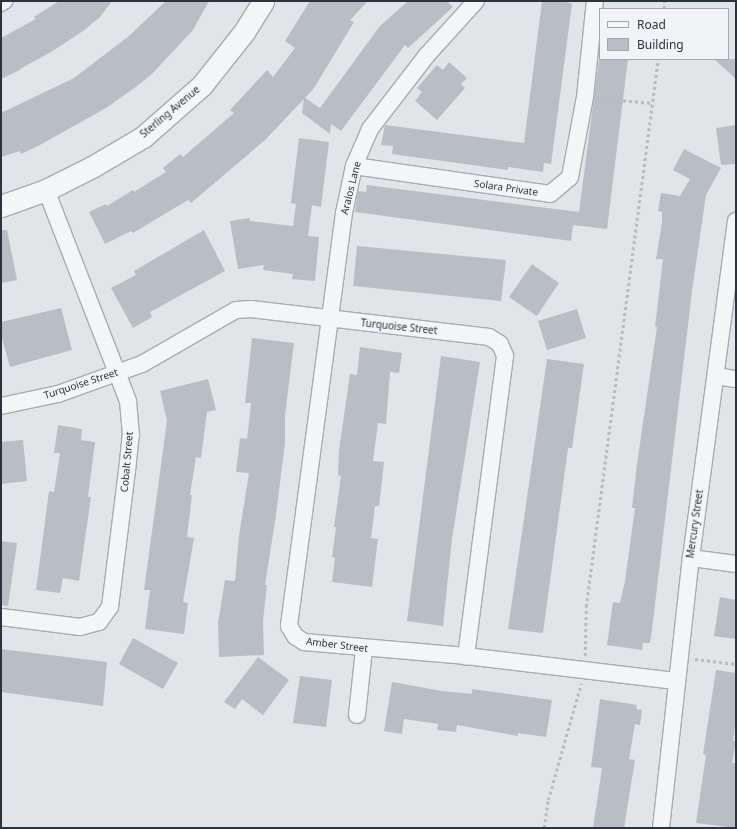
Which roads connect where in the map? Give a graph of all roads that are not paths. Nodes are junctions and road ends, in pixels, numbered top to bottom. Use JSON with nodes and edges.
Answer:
{"nodes":[{"id":1,"x":4,"y":1,"type":"edge"},
{"id":2,"x":263,"y":1,"type":"edge"},
{"id":3,"x":476,"y":1,"type":"edge"},
{"id":4,"x":595,"y":1,"type":"edge"},
{"id":5,"x":1,"y":3,"type":"edge"},
{"id":6,"x":354,"y":166,"type":"junction"},
{"id":7,"x":46,"y":190,"type":"junction"},
{"id":8,"x":1,"y":206,"type":"edge"},
{"id":9,"x":736,"y":221,"type":"edge"},
{"id":10,"x":330,"y":320,"type":"junction"},
{"id":11,"x":116,"y":374,"type":"junction"},
{"id":12,"x":716,"y":376,"type":"junction"},
{"id":13,"x":736,"y":379,"type":"edge"},
{"id":14,"x":1,"y":406,"type":"edge"},
{"id":15,"x":691,"y":558,"type":"junction"},
{"id":16,"x":736,"y":564,"type":"edge"},
{"id":17,"x":1,"y":617,"type":"edge"},
{"id":18,"x":364,"y":649,"type":"junction"},
{"id":19,"x":466,"y":656,"type":"junction"},
{"id":20,"x":676,"y":681,"type":"junction"},
{"id":21,"x":357,"y":715,"type":"dead end"},
{"id":22,"x":661,"y":828,"type":"edge"}],
"edges":[{"from":1,"to":5,"type":"street"},
{"from":2,"to":7,"type":"street","name":"Sterling Avenue"},
{"from":3,"to":6,"type":"street","name":"Aralos Lane"},
{"from":4,"to":6,"type":"street","name":"Solara Private"},
{"from":6,"to":10,"type":"street","name":"Aralos Lane"},
{"from":7,"to":8,"type":"street","name":"Sterling Avenue"},
{"from":7,"to":11,"type":"street","name":"Cobalt Street"},
{"from":9,"to":12,"type":"street","name":"Mercury Street"},
{"from":10,"to":11,"type":"street","name":"Turquoise Street"},
{"from":10,"to":18,"type":"street","name":"Amber Street"},
{"from":10,"to":19,"type":"street","name":"Turquoise Street"},
{"from":11,"to":14,"type":"street","name":"Turquoise Street"},
{"from":11,"to":17,"type":"street","name":"Cobalt Street"},
{"from":12,"to":13,"type":"street"},
{"from":12,"to":15,"type":"street","name":"Mercury Street"},
{"from":15,"to":16,"type":"street"},
{"from":15,"to":20,"type":"street","name":"Mercury Street"},
{"from":18,"to":19,"type":"street","name":"Amber Street"},
{"from":18,"to":21,"type":"street"},
{"from":19,"to":20,"type":"street","name":"Amber Street"},
{"from":20,"to":22,"type":"street","name":"Mercury Street"}]}
